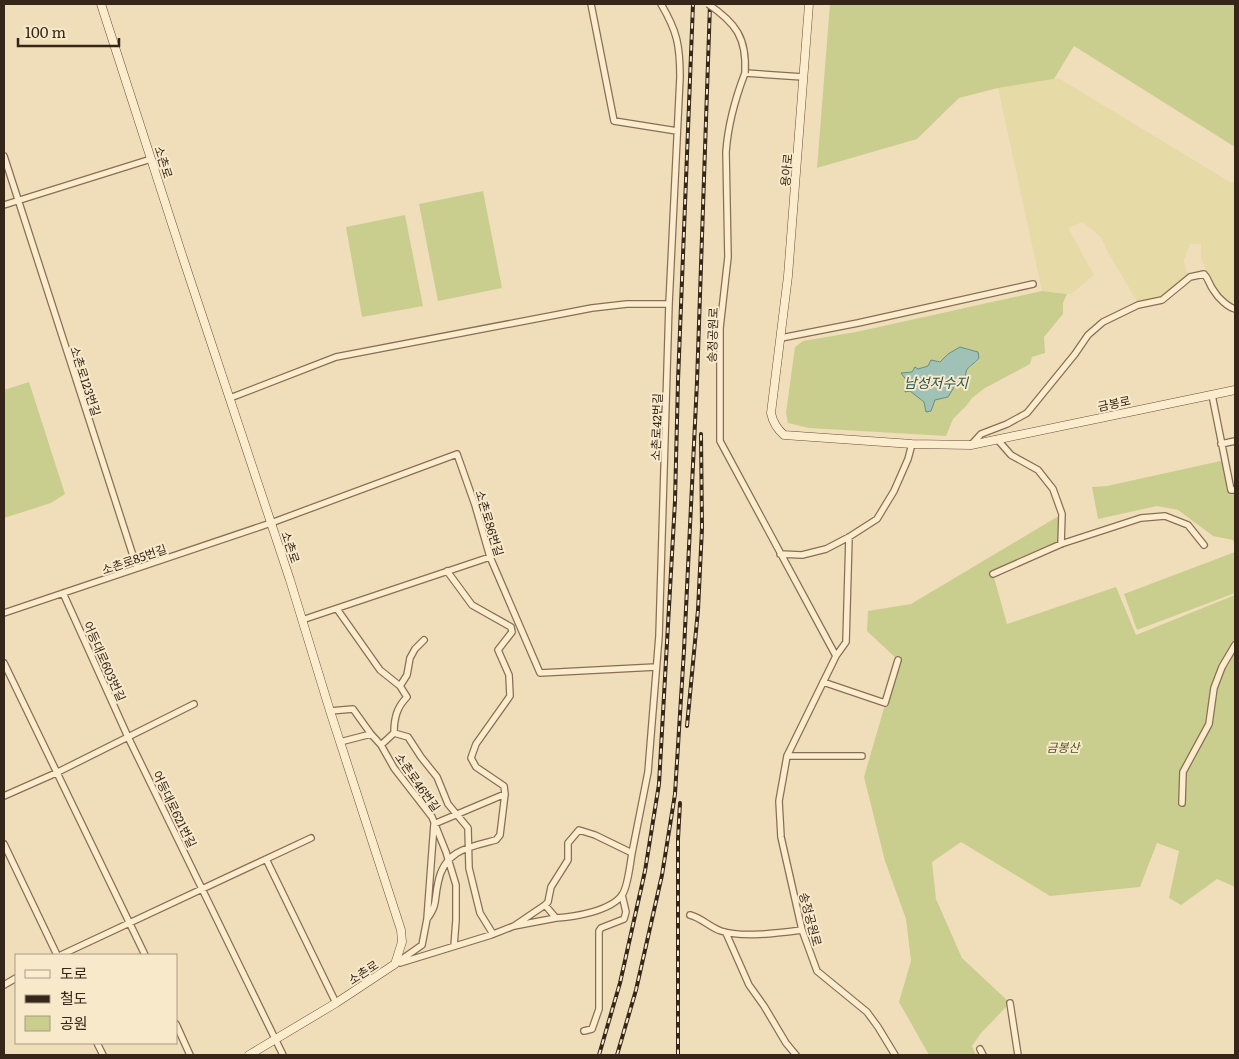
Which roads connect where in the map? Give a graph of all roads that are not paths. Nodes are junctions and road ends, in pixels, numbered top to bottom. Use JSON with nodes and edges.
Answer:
{"nodes":[{"id":1,"x":101,"y":4,"type":"edge"},
{"id":2,"x":591,"y":4,"type":"edge"},
{"id":3,"x":661,"y":4,"type":"edge"},
{"id":4,"x":708,"y":4,"type":"edge"},
{"id":5,"x":809,"y":4,"type":"edge"},
{"id":6,"x":745,"y":73,"type":"junction"},
{"id":7,"x":803,"y":78,"type":"junction"},
{"id":8,"x":677,"y":131,"type":"junction"},
{"id":9,"x":4,"y":156,"type":"edge"},
{"id":10,"x":151,"y":159,"type":"junction"},
{"id":11,"x":18,"y":200,"type":"junction"},
{"id":12,"x":4,"y":204,"type":"edge"},
{"id":13,"x":1033,"y":284,"type":"dead end"},
{"id":14,"x":670,"y":304,"type":"junction"},
{"id":15,"x":1235,"y":309,"type":"edge"},
{"id":16,"x":781,"y":338,"type":"junction"},
{"id":17,"x":1235,"y":390,"type":"edge"},
{"id":18,"x":1212,"y":395,"type":"junction"},
{"id":19,"x":230,"y":398,"type":"junction"},
{"id":20,"x":771,"y":413,"type":"joint"},
{"id":21,"x":997,"y":439,"type":"junction"},
{"id":22,"x":1235,"y":440,"type":"edge"},
{"id":23,"x":912,"y":444,"type":"junction"},
{"id":24,"x":1221,"y":444,"type":"junction"},
{"id":25,"x":971,"y":445,"type":"junction"},
{"id":26,"x":1235,"y":490,"type":"edge"},
{"id":27,"x":271,"y":523,"type":"junction"},
{"id":28,"x":849,"y":537,"type":"junction"},
{"id":29,"x":1061,"y":544,"type":"junction"},
{"id":30,"x":1204,"y":545,"type":"dead end"},
{"id":31,"x":780,"y":554,"type":"junction"},
{"id":32,"x":490,"y":557,"type":"junction"},
{"id":33,"x":137,"y":568,"type":"junction"},
{"id":34,"x":447,"y":571,"type":"junction"},
{"id":35,"x":993,"y":574,"type":"dead end"},
{"id":36,"x":63,"y":593,"type":"junction"},
{"id":37,"x":337,"y":610,"type":"junction"},
{"id":38,"x":4,"y":613,"type":"edge"},
{"id":39,"x":302,"y":620,"type":"junction"},
{"id":40,"x":424,"y":640,"type":"dead end"},
{"id":41,"x":1235,"y":645,"type":"edge"},
{"id":42,"x":836,"y":656,"type":"junction"},
{"id":43,"x":898,"y":660,"type":"dead end"},
{"id":44,"x":4,"y":663,"type":"edge"},
{"id":45,"x":656,"y":668,"type":"junction"},
{"id":46,"x":823,"y":682,"type":"junction"},
{"id":47,"x":400,"y":686,"type":"junction"},
{"id":48,"x":194,"y":704,"type":"dead end"},
{"id":49,"x":330,"y":711,"type":"junction"},
{"id":50,"x":394,"y":733,"type":"junction"},
{"id":51,"x":372,"y":734,"type":"junction"},
{"id":52,"x":128,"y":737,"type":"junction"},
{"id":53,"x":340,"y":742,"type":"junction"},
{"id":54,"x":381,"y":744,"type":"junction"},
{"id":55,"x":787,"y":756,"type":"junction"},
{"id":56,"x":862,"y":756,"type":"dead end"},
{"id":57,"x":56,"y":773,"type":"junction"},
{"id":58,"x":506,"y":794,"type":"junction"},
{"id":59,"x":4,"y":796,"type":"edge"},
{"id":60,"x":1182,"y":803,"type":"dead end"},
{"id":61,"x":458,"y":814,"type":"junction"},
{"id":62,"x":434,"y":824,"type":"junction"},
{"id":63,"x":311,"y":838,"type":"dead end"},
{"id":64,"x":4,"y":844,"type":"edge"},
{"id":65,"x":467,"y":846,"type":"junction"},
{"id":66,"x":632,"y":853,"type":"junction"},
{"id":67,"x":266,"y":860,"type":"junction"},
{"id":68,"x":448,"y":860,"type":"junction"},
{"id":69,"x":203,"y":889,"type":"junction"},
{"id":70,"x":622,"y":895,"type":"junction"},
{"id":71,"x":545,"y":905,"type":"junction"},
{"id":72,"x":690,"y":916,"type":"dead end"},
{"id":73,"x":556,"y":918,"type":"junction"},
{"id":74,"x":427,"y":919,"type":"junction"},
{"id":75,"x":130,"y":923,"type":"junction"},
{"id":76,"x":514,"y":926,"type":"junction"},
{"id":77,"x":802,"y":930,"type":"junction"},
{"id":78,"x":726,"y":932,"type":"junction"},
{"id":79,"x":493,"y":934,"type":"junction"},
{"id":80,"x":454,"y":946,"type":"junction"},
{"id":81,"x":57,"y":954,"type":"edge"},
{"id":82,"x":64,"y":954,"type":"edge"},
{"id":83,"x":145,"y":954,"type":"edge"},
{"id":84,"x":395,"y":964,"type":"junction"},
{"id":85,"x":15,"y":979,"type":"edge"},
{"id":86,"x":4,"y":985,"type":"edge"},
{"id":87,"x":1010,"y":1002,"type":"dead end"},
{"id":88,"x":336,"y":1003,"type":"junction"},
{"id":89,"x":178,"y":1028,"type":"edge"},
{"id":90,"x":584,"y":1030,"type":"dead end"},
{"id":91,"x":275,"y":1039,"type":"junction"},
{"id":92,"x":980,"y":1049,"type":"dead end"},
{"id":93,"x":190,"y":1055,"type":"edge"},
{"id":94,"x":249,"y":1055,"type":"edge"},
{"id":95,"x":283,"y":1055,"type":"edge"},
{"id":96,"x":796,"y":1055,"type":"edge"},
{"id":97,"x":896,"y":1055,"type":"edge"},
{"id":98,"x":983,"y":1055,"type":"edge"},
{"id":99,"x":1018,"y":1055,"type":"edge"}],
"edges":[{"from":1,"to":10,"type":"street","name":"소촌로"},
{"from":2,"to":8,"type":"street"},
{"from":3,"to":8,"type":"street","name":"소촌로42번길"},
{"from":4,"to":6,"type":"street","name":"송정공원로","bridge":true},
{"from":5,"to":7,"type":"street","name":"용아로"},
{"from":6,"to":7,"type":"street"},
{"from":6,"to":31,"type":"street","name":"송정공원로"},
{"from":7,"to":16,"type":"street","name":"용아로"},
{"from":8,"to":14,"type":"street","name":"소촌로42번길"},
{"from":9,"to":11,"type":"street","name":"소촌로123번길"},
{"from":10,"to":11,"type":"street"},
{"from":10,"to":19,"type":"street","name":"소촌로"},
{"from":11,"to":12,"type":"street"},
{"from":11,"to":33,"type":"street","name":"소촌로123번길"},
{"from":13,"to":16,"type":"street"},
{"from":14,"to":19,"type":"street"},
{"from":14,"to":45,"type":"street","name":"소촌로42번길"},
{"from":15,"to":25,"type":"street"},
{"from":16,"to":20,"type":"street","name":"용아로"},
{"from":17,"to":18,"type":"street","name":"금봉로"},
{"from":18,"to":21,"type":"street","name":"금봉로"},
{"from":18,"to":24,"type":"street"},
{"from":19,"to":27,"type":"street","name":"소촌로"},
{"from":20,"to":23,"type":"street","name":"금봉로"},
{"from":21,"to":25,"type":"street","name":"금봉로"},
{"from":21,"to":29,"type":"street"},
{"from":22,"to":24,"type":"street"},
{"from":23,"to":25,"type":"street","name":"금봉로"},
{"from":23,"to":28,"type":"street"},
{"from":24,"to":26,"type":"street"},
{"from":27,"to":32,"type":"street","name":"소촌로86번길"},
{"from":27,"to":33,"type":"street","name":"소촌로85번길"},
{"from":27,"to":39,"type":"street","name":"소촌로"},
{"from":28,"to":31,"type":"street"},
{"from":28,"to":42,"type":"street","name":"송정공원로"},
{"from":29,"to":30,"type":"street"},
{"from":29,"to":35,"type":"street"},
{"from":31,"to":42,"type":"street","name":"송정공원로"},
{"from":32,"to":34,"type":"street"},
{"from":32,"to":45,"type":"street","name":"소촌로86번길"},
{"from":33,"to":36,"type":"street","name":"소촌로85번길"},
{"from":34,"to":37,"type":"street"},
{"from":34,"to":58,"type":"street"},
{"from":36,"to":38,"type":"street","name":"소촌로85번길"},
{"from":36,"to":52,"type":"street","name":"어등대로603번길"},
{"from":37,"to":39,"type":"street"},
{"from":37,"to":47,"type":"street"},
{"from":39,"to":49,"type":"street","name":"소촌로"},
{"from":40,"to":47,"type":"street"},
{"from":41,"to":60,"type":"street"},
{"from":42,"to":46,"type":"street","name":"송정공원로"},
{"from":43,"to":46,"type":"street"},
{"from":44,"to":57,"type":"street"},
{"from":45,"to":66,"type":"street","name":"소촌로42번길"},
{"from":46,"to":55,"type":"street","name":"송정공원로"},
{"from":47,"to":50,"type":"street"},
{"from":48,"to":52,"type":"street"},
{"from":49,"to":51,"type":"street","name":"소촌로46번길"},
{"from":49,"to":53,"type":"street","name":"소촌로"},
{"from":50,"to":54,"type":"street"},
{"from":50,"to":61,"type":"street","name":"소촌로46번길"},
{"from":51,"to":53,"type":"street"},
{"from":51,"to":54,"type":"street","name":"소촌로46번길"},
{"from":52,"to":57,"type":"street"},
{"from":52,"to":69,"type":"street","name":"어등대로621번길"},
{"from":53,"to":84,"type":"street","name":"소촌로"},
{"from":54,"to":62,"type":"street","name":"소촌로46번길"},
{"from":55,"to":56,"type":"street"},
{"from":55,"to":77,"type":"street","name":"송정공원로"},
{"from":57,"to":59,"type":"street"},
{"from":57,"to":75,"type":"street"},
{"from":58,"to":61,"type":"street"},
{"from":58,"to":65,"type":"street"},
{"from":61,"to":62,"type":"street"},
{"from":61,"to":65,"type":"street","name":"소촌로46번길"},
{"from":62,"to":68,"type":"street","name":"소촌로46번길"},
{"from":62,"to":74,"type":"street"},
{"from":63,"to":67,"type":"street"},
{"from":64,"to":81,"type":"street"},
{"from":65,"to":68,"type":"street"},
{"from":65,"to":79,"type":"street"},
{"from":66,"to":70,"type":"street","name":"소촌로42번길"},
{"from":66,"to":71,"type":"street"},
{"from":67,"to":69,"type":"street"},
{"from":67,"to":88,"type":"street"},
{"from":68,"to":74,"type":"street"},
{"from":68,"to":80,"type":"street"},
{"from":69,"to":75,"type":"street"},
{"from":69,"to":91,"type":"street"},
{"from":70,"to":73,"type":"street"},
{"from":70,"to":90,"type":"street","name":"소촌로42번길"},
{"from":71,"to":73,"type":"street"},
{"from":71,"to":76,"type":"street"},
{"from":72,"to":78,"type":"street"},
{"from":73,"to":76,"type":"street"},
{"from":74,"to":84,"type":"street"},
{"from":75,"to":82,"type":"street"},
{"from":75,"to":83,"type":"street"},
{"from":76,"to":79,"type":"street"},
{"from":77,"to":78,"type":"street"},
{"from":77,"to":97,"type":"street","name":"송정공원로"},
{"from":78,"to":96,"type":"street"},
{"from":79,"to":80,"type":"street"},
{"from":80,"to":84,"type":"street"},
{"from":84,"to":88,"type":"street","name":"소촌로"},
{"from":85,"to":86,"type":"street"},
{"from":87,"to":99,"type":"street"},
{"from":88,"to":91,"type":"street","name":"소촌로"},
{"from":89,"to":93,"type":"street"},
{"from":91,"to":94,"type":"street","name":"소촌로"},
{"from":91,"to":95,"type":"street"},
{"from":92,"to":98,"type":"street"}]}
